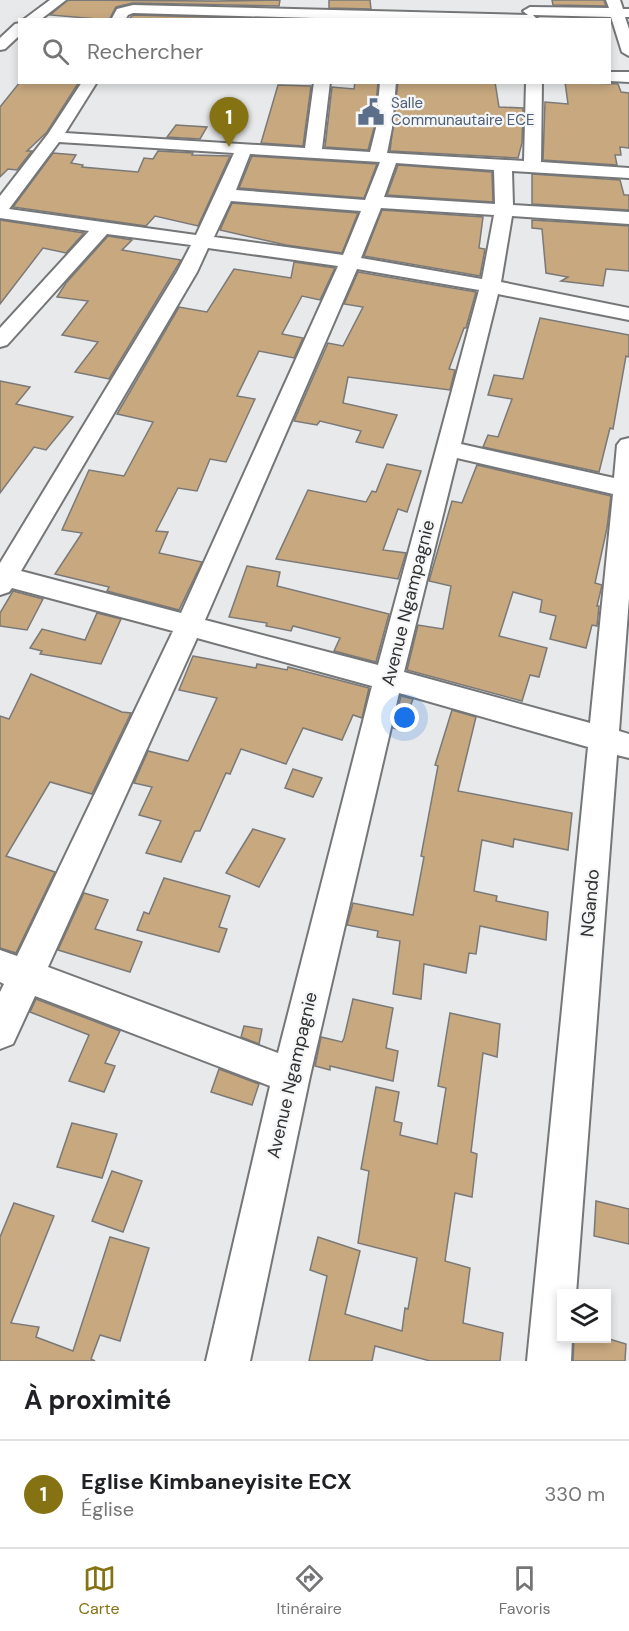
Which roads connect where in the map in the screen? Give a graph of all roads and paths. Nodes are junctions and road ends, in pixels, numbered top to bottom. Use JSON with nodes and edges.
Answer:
{"nodes":[{"id":1,"x":60,"y":0,"type":"edge"},
{"id":2,"x":418,"y":0,"type":"edge"},
{"id":3,"x":620,"y":8,"type":"edge"},
{"id":4,"x":183,"y":10,"type":"edge"},
{"id":5,"x":319,"y":11,"type":"edge"},
{"id":6,"x":530,"y":12,"type":"edge"},
{"id":7,"x":240,"y":15,"type":"edge"},
{"id":8,"x":422,"y":17,"type":"edge"},
{"id":9,"x":33,"y":18,"type":"edge"},
{"id":10,"x":119,"y":18,"type":"edge"},
{"id":11,"x":18,"y":29,"type":"edge"},
{"id":12,"x":0,"y":46,"type":"edge"},
{"id":13,"x":629,"y":52,"type":"edge"},
{"id":14,"x":611,"y":77,"type":"edge"},
{"id":15,"x":629,"y":77,"type":"edge"},
{"id":16,"x":89,"y":84,"type":"edge"},
{"id":17,"x":322,"y":84,"type":"edge"},
{"id":18,"x":388,"y":84,"type":"edge"},
{"id":19,"x":534,"y":84,"type":"edge"},
{"id":20,"x":54,"y":137,"type":"junction"},
{"id":21,"x":244,"y":149,"type":"junction"},
{"id":22,"x":313,"y":153,"type":"junction"},
{"id":23,"x":384,"y":157,"type":"junction"},
{"id":24,"x":503,"y":165,"type":"junction"},
{"id":25,"x":532,"y":166,"type":"junction"},
{"id":26,"x":629,"y":173,"type":"edge"},
{"id":27,"x":225,"y":195,"type":"junction"},
{"id":28,"x":374,"y":204,"type":"junction"},
{"id":29,"x":0,"y":208,"type":"edge"},
{"id":30,"x":504,"y":209,"type":"junction"},
{"id":31,"x":0,"y":213,"type":"edge"},
{"id":32,"x":629,"y":218,"type":"edge"},
{"id":33,"x":103,"y":227,"type":"junction"},
{"id":34,"x":202,"y":241,"type":"junction"},
{"id":35,"x":350,"y":262,"type":"junction"},
{"id":36,"x":490,"y":286,"type":"junction"},
{"id":37,"x":0,"y":311,"type":"edge"},
{"id":38,"x":629,"y":314,"type":"edge"},
{"id":39,"x":21,"y":316,"type":"junction"},
{"id":40,"x":0,"y":341,"type":"edge"},
{"id":41,"x":629,"y":445,"type":"edge"},
{"id":42,"x":448,"y":449,"type":"junction"},
{"id":43,"x":627,"y":490,"type":"edge"},
{"id":44,"x":2,"y":579,"type":"edge"},
{"id":45,"x":189,"y":626,"type":"junction"},
{"id":46,"x":388,"y":679,"type":"junction"},
{"id":47,"x":617,"y":742,"type":"edge"},
{"id":48,"x":13,"y":971,"type":"edge"},
{"id":49,"x":0,"y":1031,"type":"edge"},
{"id":50,"x":291,"y":1076,"type":"junction"},
{"id":51,"x":228,"y":1361,"type":"edge"},
{"id":52,"x":549,"y":1361,"type":"edge"}],
"edges":[{"from":1,"to":9,"type":"street"},
{"from":2,"to":8,"type":"street"},
{"from":3,"to":6,"type":"street"},
{"from":3,"to":13,"type":"street"},
{"from":4,"to":7,"type":"street"},
{"from":4,"to":10,"type":"street"},
{"from":5,"to":7,"type":"street"},
{"from":5,"to":8,"type":"street"},
{"from":6,"to":8,"type":"street"},
{"from":11,"to":12,"type":"street"},
{"from":14,"to":15,"type":"street"},
{"from":16,"to":20,"type":"street"},
{"from":17,"to":22,"type":"street"},
{"from":18,"to":23,"type":"street"},
{"from":19,"to":25,"type":"street"},
{"from":20,"to":21,"type":"street"},
{"from":20,"to":29,"type":"street"},
{"from":21,"to":22,"type":"street"},
{"from":21,"to":27,"type":"street"},
{"from":22,"to":23,"type":"street"},
{"from":23,"to":24,"type":"street"},
{"from":23,"to":28,"type":"street"},
{"from":24,"to":25,"type":"street"},
{"from":24,"to":30,"type":"street","name":"Avenue Ngampagnie"},
{"from":25,"to":26,"type":"street"},
{"from":27,"to":28,"type":"street"},
{"from":27,"to":34,"type":"street"},
{"from":28,"to":30,"type":"street"},
{"from":28,"to":35,"type":"street"},
{"from":30,"to":32,"type":"street"},
{"from":30,"to":36,"type":"street","name":"Avenue Ngampagnie"},
{"from":31,"to":33,"type":"street"},
{"from":33,"to":34,"type":"street"},
{"from":33,"to":39,"type":"street"},
{"from":34,"to":35,"type":"street"},
{"from":34,"to":44,"type":"street"},
{"from":35,"to":36,"type":"street"},
{"from":35,"to":45,"type":"street"},
{"from":36,"to":38,"type":"street"},
{"from":36,"to":42,"type":"street","name":"Avenue Ngampagnie"},
{"from":37,"to":39,"type":"street"},
{"from":39,"to":40,"type":"street"},
{"from":41,"to":43,"type":"street","name":"NGando"},
{"from":42,"to":43,"type":"street"},
{"from":42,"to":46,"type":"street","name":"Avenue Ngampagnie"},
{"from":43,"to":47,"type":"street","name":"NGando"},
{"from":44,"to":45,"type":"street"},
{"from":45,"to":46,"type":"street"},
{"from":45,"to":48,"type":"street"},
{"from":46,"to":47,"type":"street"},
{"from":46,"to":50,"type":"street","name":"Avenue Ngampagnie"},
{"from":47,"to":52,"type":"street","name":"NGando"},
{"from":48,"to":49,"type":"street"},
{"from":48,"to":50,"type":"street"},
{"from":50,"to":51,"type":"street","name":"Avenue Ngampagnie"}]}
